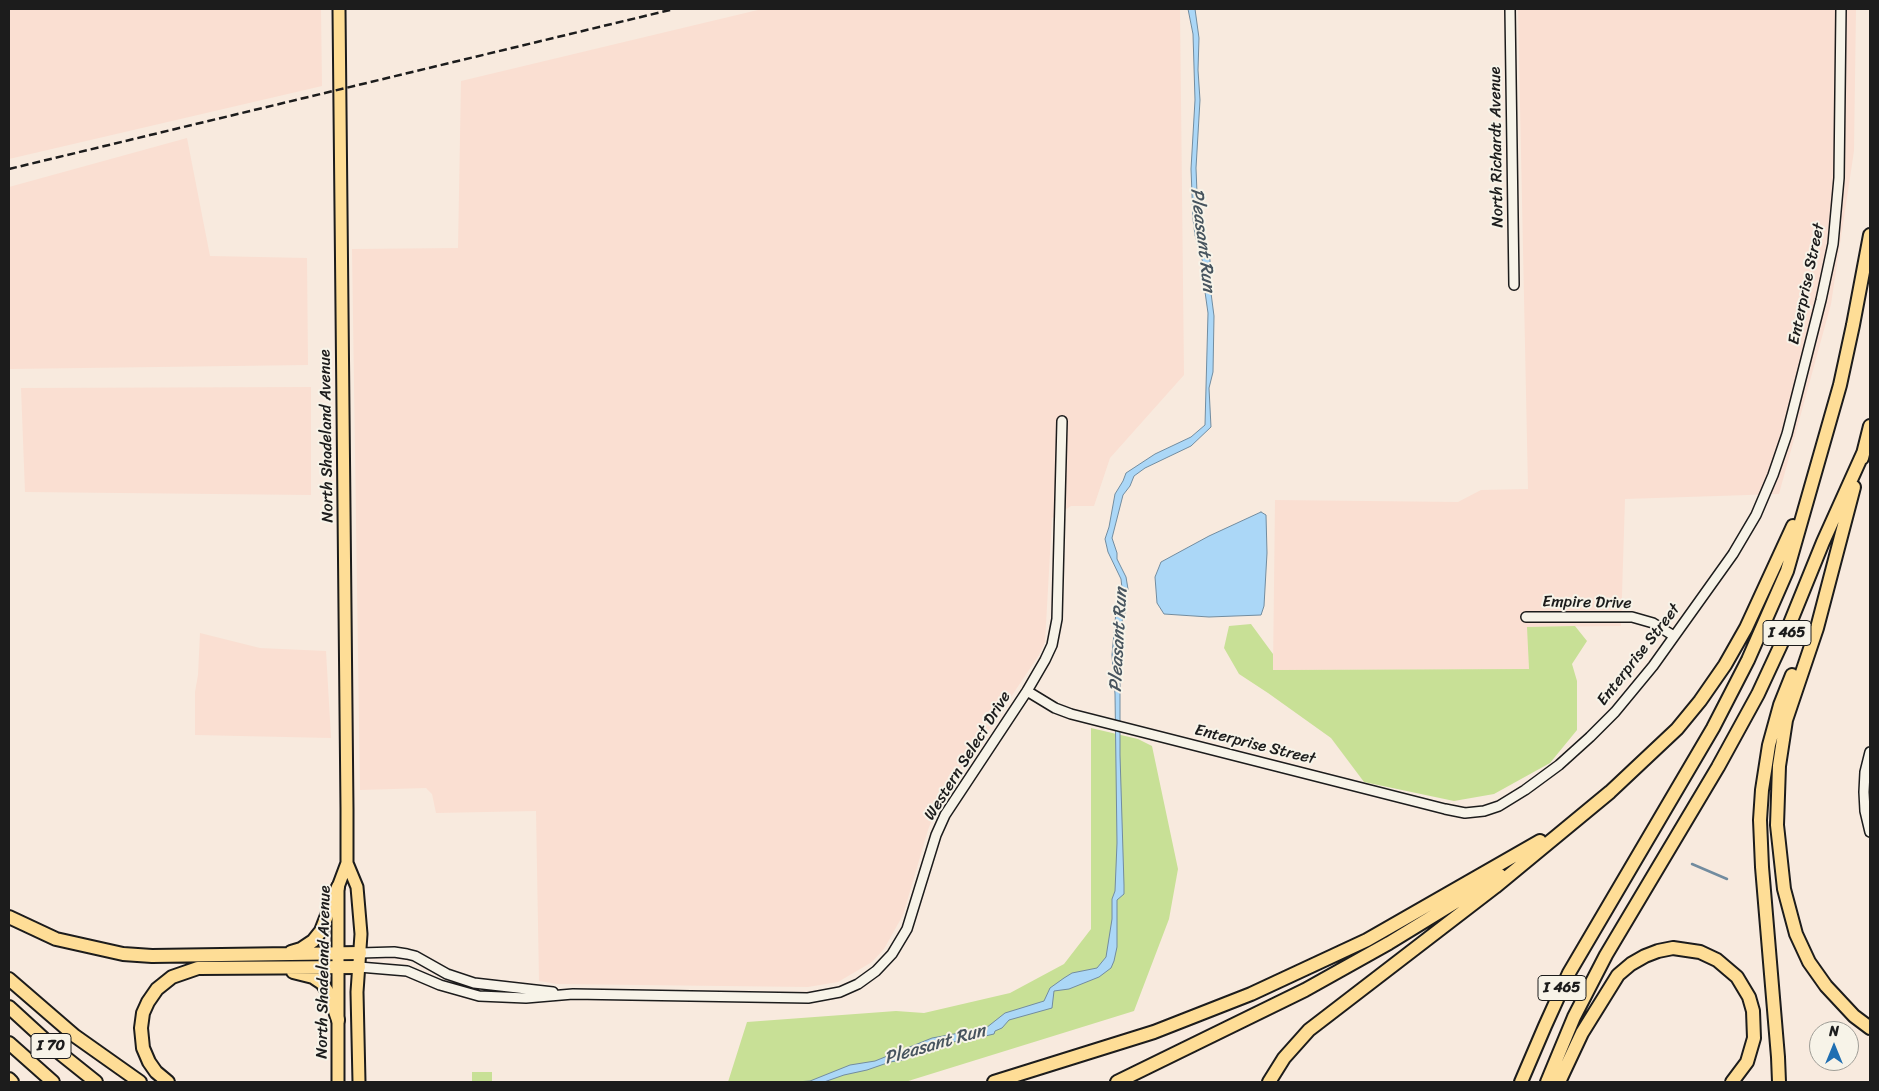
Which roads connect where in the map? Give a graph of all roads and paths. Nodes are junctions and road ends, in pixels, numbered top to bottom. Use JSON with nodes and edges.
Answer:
{"nodes":[{"id":1,"x":339,"y":9,"type":"edge"},
{"id":2,"x":1510,"y":9,"type":"edge"},
{"id":3,"x":1841,"y":9,"type":"edge"},
{"id":4,"x":1870,"y":235,"type":"edge"},
{"id":5,"x":1514,"y":285,"type":"dead end"},
{"id":6,"x":1062,"y":421,"type":"dead end"},
{"id":7,"x":1870,"y":426,"type":"edge"},
{"id":8,"x":1864,"y":450,"type":"junction"},
{"id":9,"x":1806,"y":499,"type":"junction"},
{"id":10,"x":1839,"y":549,"type":"junction"},
{"id":11,"x":1526,"y":618,"type":"dead end"},
{"id":12,"x":1674,"y":636,"type":"junction"},
{"id":13,"x":1027,"y":692,"type":"junction"},
{"id":14,"x":1870,"y":752,"type":"edge"},
{"id":15,"x":1564,"y":828,"type":"junction"},
{"id":16,"x":1870,"y":832,"type":"edge"},
{"id":17,"x":347,"y":863,"type":"junction"},
{"id":18,"x":1522,"y":863,"type":"junction"},
{"id":19,"x":338,"y":887,"type":"junction"},
{"id":20,"x":9,"y":917,"type":"edge"},
{"id":21,"x":360,"y":953,"type":"junction"},
{"id":22,"x":338,"y":954,"type":"junction"},
{"id":23,"x":281,"y":955,"type":"junction"},
{"id":24,"x":274,"y":967,"type":"junction"},
{"id":25,"x":338,"y":967,"type":"junction"},
{"id":26,"x":359,"y":967,"type":"junction"},
{"id":27,"x":9,"y":979,"type":"edge"},
{"id":28,"x":573,"y":994,"type":"junction"},
{"id":29,"x":9,"y":1007,"type":"edge"},
{"id":30,"x":338,"y":1020,"type":"junction"},
{"id":31,"x":1870,"y":1028,"type":"edge"},
{"id":32,"x":9,"y":1042,"type":"edge"},
{"id":33,"x":9,"y":1079,"type":"edge"},
{"id":34,"x":12,"y":1082,"type":"edge"},
{"id":35,"x":53,"y":1082,"type":"edge"},
{"id":36,"x":96,"y":1082,"type":"edge"},
{"id":37,"x":140,"y":1082,"type":"edge"},
{"id":38,"x":168,"y":1082,"type":"edge"},
{"id":39,"x":338,"y":1082,"type":"edge"},
{"id":40,"x":359,"y":1082,"type":"edge"},
{"id":41,"x":994,"y":1082,"type":"edge"},
{"id":42,"x":1117,"y":1082,"type":"edge"},
{"id":43,"x":1269,"y":1082,"type":"edge"},
{"id":44,"x":1521,"y":1082,"type":"edge"},
{"id":45,"x":1546,"y":1082,"type":"edge"},
{"id":46,"x":1558,"y":1082,"type":"edge"},
{"id":47,"x":1732,"y":1082,"type":"edge"},
{"id":48,"x":1779,"y":1082,"type":"edge"}],
"edges":[{"from":1,"to":17,"type":"main road","name":"North Shadeland Avenue"},
{"from":2,"to":5,"type":"street","name":"North Richardt Avenue"},
{"from":3,"to":12,"type":"street","name":"Enterprise Street"},
{"from":4,"to":9,"type":"highway","number":"I 465"},
{"from":6,"to":13,"type":"street","name":"Western Select Drive"},
{"from":7,"to":8,"type":"highway","number":"I 465"},
{"from":8,"to":10,"type":"highway"},
{"from":8,"to":45,"type":"highway","number":"I 465"},
{"from":9,"to":15,"type":"highway"},
{"from":9,"to":44,"type":"highway","number":"I 465"},
{"from":10,"to":31,"type":"highway"},
{"from":10,"to":48,"type":"highway"},
{"from":11,"to":12,"type":"street","name":"Empire Drive"},
{"from":12,"to":13,"type":"street","name":"Enterprise Street"},
{"from":13,"to":28,"type":"street","name":"Western Select Drive"},
{"from":14,"to":16,"type":"street"},
{"from":15,"to":18,"type":"highway"},
{"from":15,"to":41,"type":"highway"},
{"from":17,"to":19,"type":"main road","name":"North Shadeland Avenue"},
{"from":17,"to":21,"type":"main road","name":"North Shadeland Avenue"},
{"from":18,"to":42,"type":"highway"},
{"from":18,"to":43,"type":"highway"},
{"from":19,"to":22,"type":"main road","name":"North Shadeland Avenue"},
{"from":19,"to":23,"type":"highway"},
{"from":20,"to":23,"type":"highway"},
{"from":21,"to":22,"type":"highway"},
{"from":21,"to":26,"type":"main road","name":"North Shadeland Avenue"},
{"from":21,"to":28,"type":"street","name":"Western Select Drive"},
{"from":22,"to":23,"type":"highway"},
{"from":22,"to":25,"type":"main road","name":"North Shadeland Avenue"},
{"from":24,"to":25,"type":"highway"},
{"from":24,"to":30,"type":"highway"},
{"from":24,"to":38,"type":"highway"},
{"from":25,"to":26,"type":"highway"},
{"from":25,"to":30,"type":"main road","name":"North Shadeland Avenue"},
{"from":26,"to":28,"type":"street","name":"Western Select Drive"},
{"from":26,"to":40,"type":"main road","name":"North Shadeland Avenue"},
{"from":27,"to":37,"type":"highway"},
{"from":29,"to":36,"type":"highway","number":"I 70"},
{"from":30,"to":39,"type":"main road","name":"North Shadeland Avenue"},
{"from":32,"to":35,"type":"highway","number":"I 70"},
{"from":33,"to":34,"type":"highway"},
{"from":46,"to":47,"type":"highway"}]}
